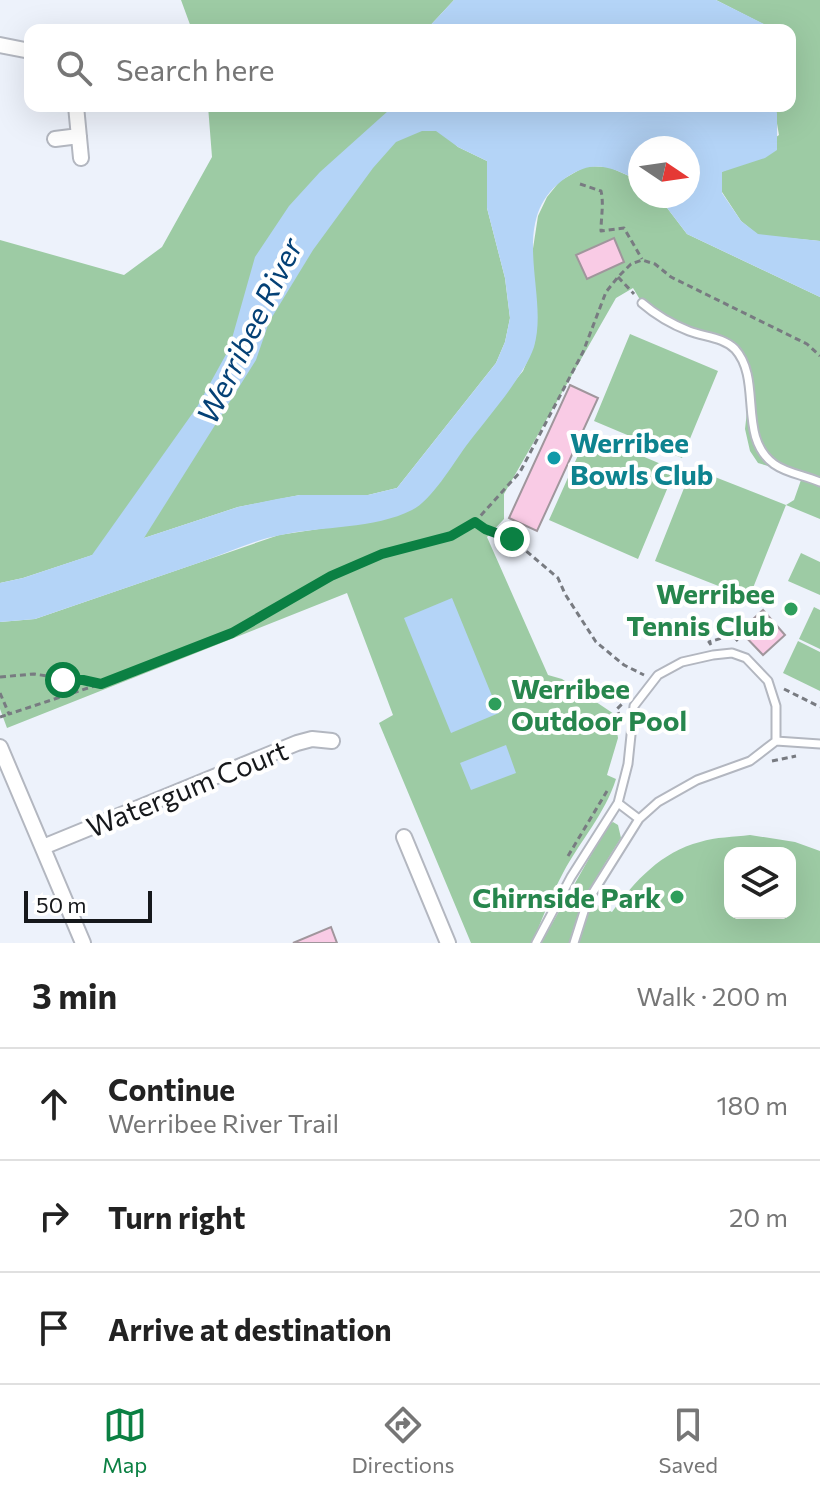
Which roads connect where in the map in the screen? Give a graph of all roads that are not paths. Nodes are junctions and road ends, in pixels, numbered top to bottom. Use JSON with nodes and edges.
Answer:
{"nodes":[{"id":1,"x":0,"y":45,"type":"edge"},
{"id":2,"x":24,"y":50,"type":"edge"},
{"id":3,"x":77,"y":112,"type":"edge"},
{"id":4,"x":79,"y":136,"type":"junction"},
{"id":5,"x":55,"y":139,"type":"dead end"},
{"id":6,"x":81,"y":158,"type":"dead end"},
{"id":7,"x":642,"y":303,"type":"road end"},
{"id":8,"x":820,"y":482,"type":"edge"},
{"id":9,"x":332,"y":741,"type":"dead end"},
{"id":10,"x":776,"y":741,"type":"junction"},
{"id":11,"x":820,"y":744,"type":"edge"},
{"id":12,"x":0,"y":747,"type":"edge"},
{"id":13,"x":618,"y":803,"type":"junction"},
{"id":14,"x":639,"y":819,"type":"junction"},
{"id":15,"x":404,"y":837,"type":"dead end"},
{"id":16,"x":43,"y":847,"type":"junction"},
{"id":17,"x":83,"y":943,"type":"edge"},
{"id":18,"x":448,"y":943,"type":"edge"},
{"id":19,"x":536,"y":943,"type":"edge"},
{"id":20,"x":574,"y":943,"type":"edge"}],
"edges":[{"from":1,"to":2,"type":"street"},
{"from":3,"to":4,"type":"street"},
{"from":4,"to":5,"type":"street"},
{"from":4,"to":6,"type":"street"},
{"from":7,"to":8,"type":"lane"},
{"from":9,"to":16,"type":"street","name":"Watergum Court"},
{"from":10,"to":11,"type":"lane"},
{"from":10,"to":13,"type":"lane"},
{"from":10,"to":14,"type":"lane"},
{"from":12,"to":16,"type":"street"},
{"from":13,"to":14,"type":"lane"},
{"from":13,"to":19,"type":"lane"},
{"from":14,"to":20,"type":"lane"},
{"from":15,"to":18,"type":"street"},
{"from":16,"to":17,"type":"street"}]}
